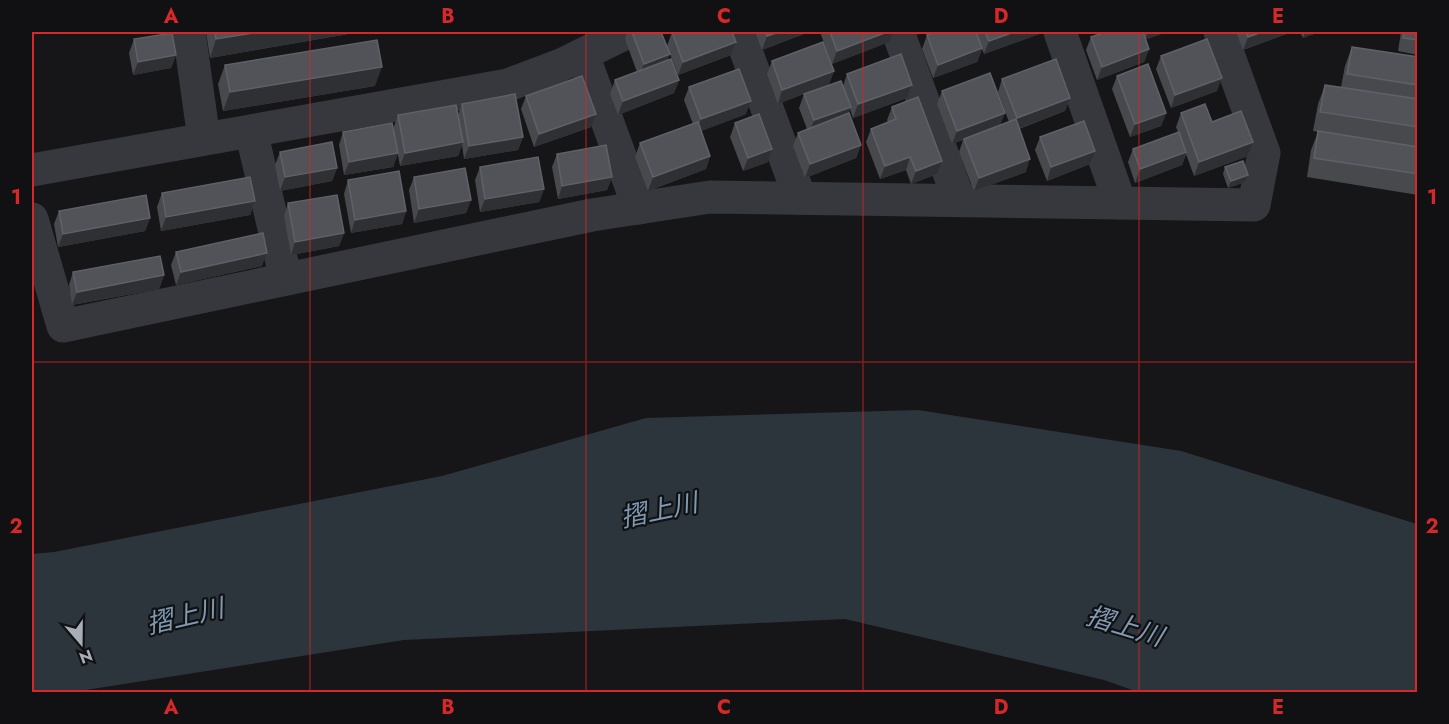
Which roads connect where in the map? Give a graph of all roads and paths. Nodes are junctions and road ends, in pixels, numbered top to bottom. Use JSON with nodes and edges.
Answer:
{"nodes":[{"id":1,"x":189,"y":32,"type":"edge"},
{"id":2,"x":739,"y":32,"type":"edge"},
{"id":3,"x":898,"y":32,"type":"edge"},
{"id":4,"x":1060,"y":32,"type":"edge"},
{"id":5,"x":1220,"y":32,"type":"edge"},
{"id":6,"x":604,"y":41,"type":"edge"},
{"id":7,"x":251,"y":131,"type":"junction"},
{"id":8,"x":204,"y":139,"type":"junction"},
{"id":9,"x":32,"y":170,"type":"edge"},
{"id":10,"x":800,"y":198,"type":"junction"},
{"id":11,"x":959,"y":200,"type":"junction"},
{"id":12,"x":1120,"y":203,"type":"junction"},
{"id":13,"x":639,"y":208,"type":"junction"},
{"id":14,"x":32,"y":219,"type":"edge"},
{"id":15,"x":286,"y":279,"type":"junction"}],
"edges":[{"from":1,"to":8,"type":"street"},
{"from":2,"to":10,"type":"street"},
{"from":3,"to":11,"type":"street"},
{"from":4,"to":12,"type":"street"},
{"from":5,"to":12,"type":"street"},
{"from":6,"to":7,"type":"street"},
{"from":6,"to":13,"type":"street"},
{"from":7,"to":8,"type":"street"},
{"from":7,"to":15,"type":"street"},
{"from":8,"to":9,"type":"street"},
{"from":10,"to":11,"type":"street"},
{"from":10,"to":13,"type":"street"},
{"from":11,"to":12,"type":"street"},
{"from":13,"to":15,"type":"street"},
{"from":14,"to":15,"type":"street"}]}
